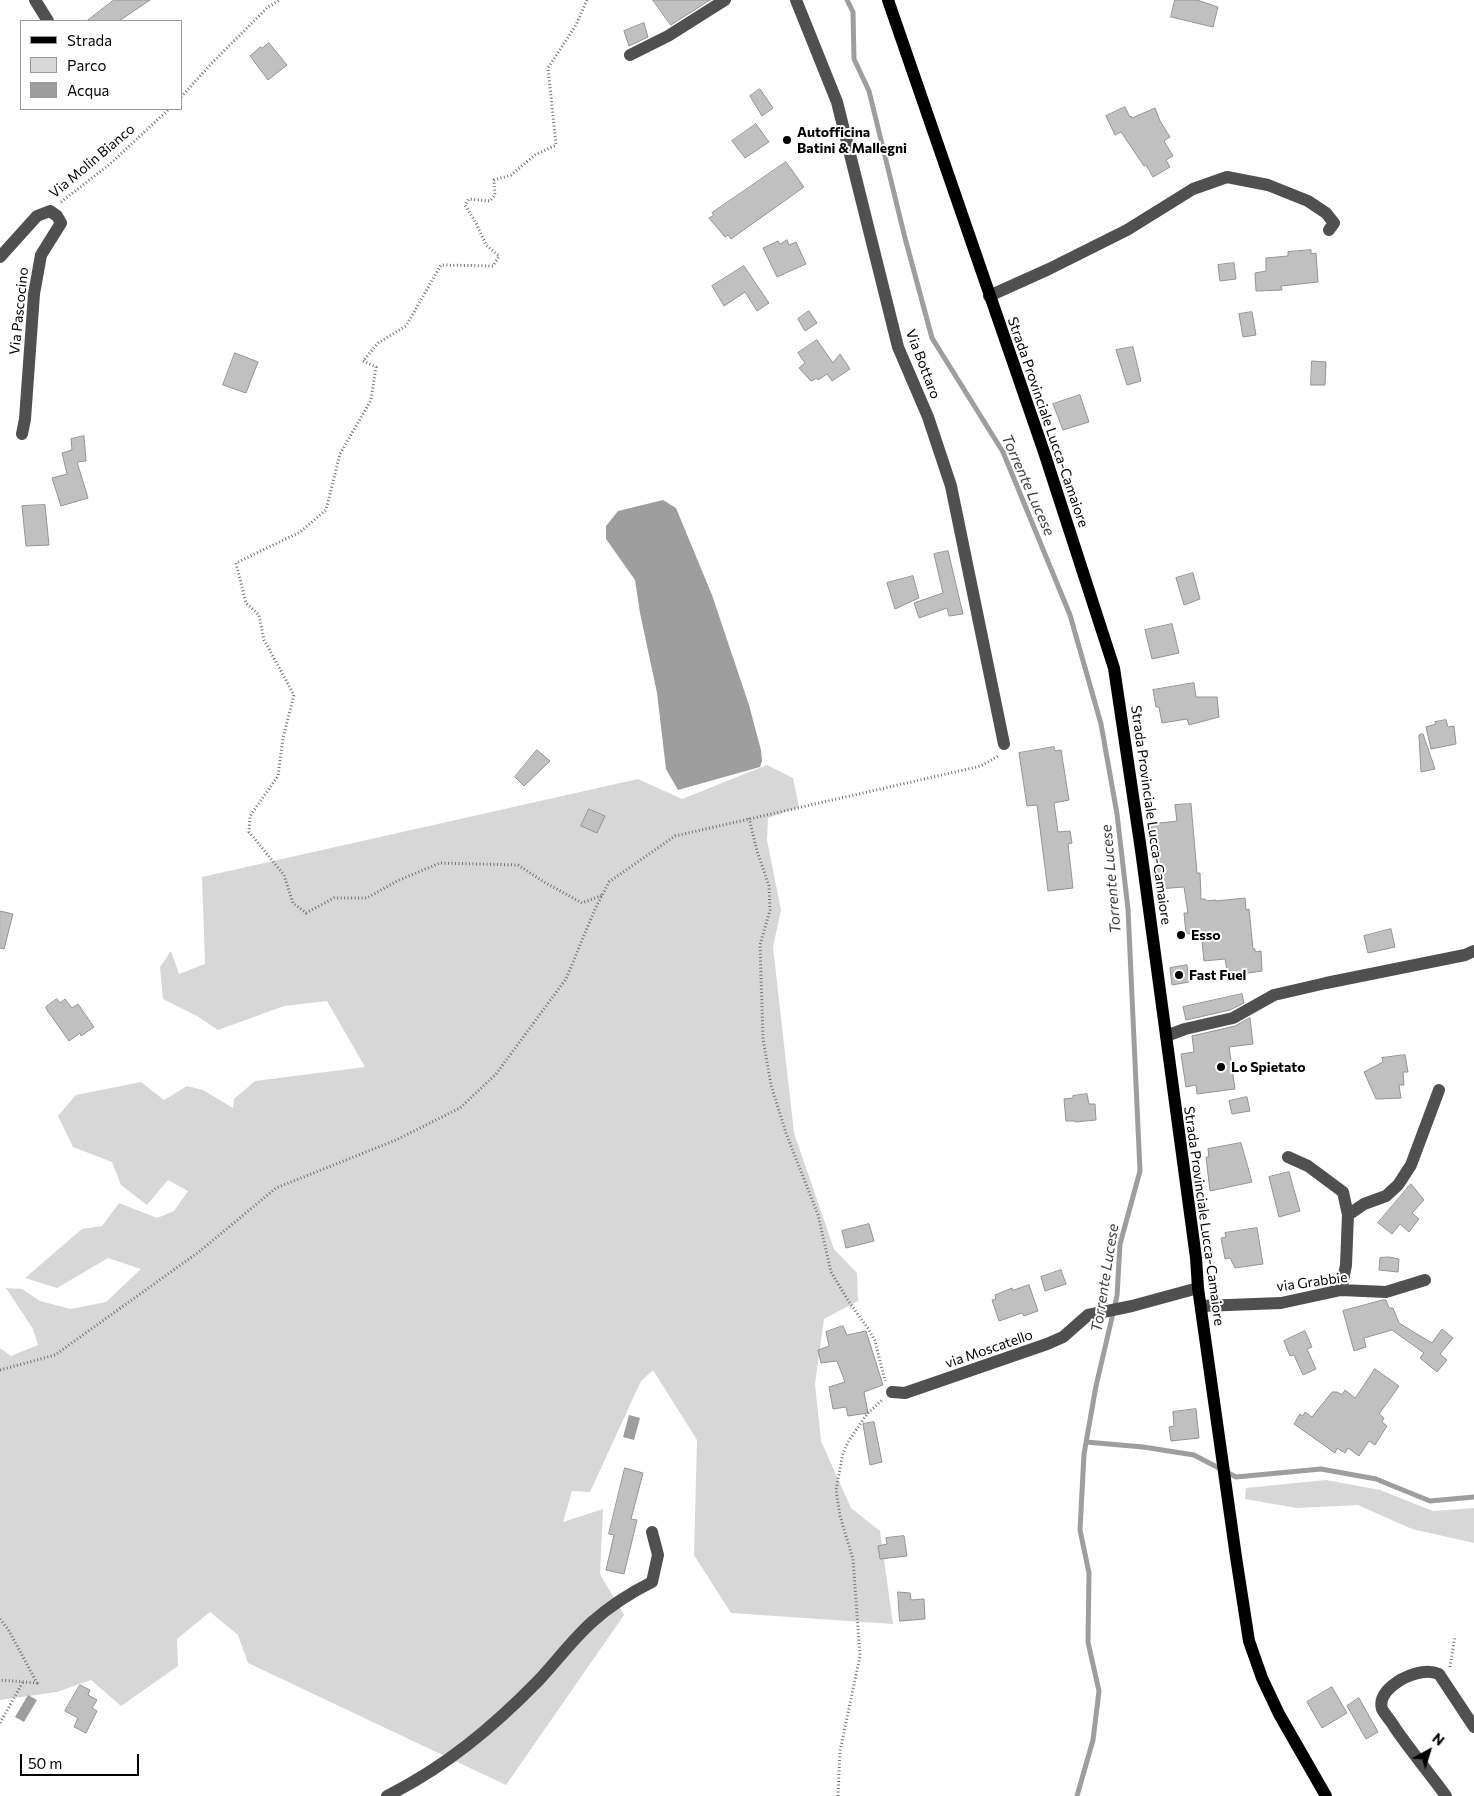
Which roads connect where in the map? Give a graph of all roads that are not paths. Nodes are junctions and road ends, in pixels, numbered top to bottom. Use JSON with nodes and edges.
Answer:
{"nodes":[{"id":1,"x":35,"y":0,"type":"edge"},
{"id":2,"x":725,"y":0,"type":"edge"},
{"id":3,"x":796,"y":0,"type":"edge"},
{"id":4,"x":888,"y":0,"type":"edge"},
{"id":5,"x":47,"y":20,"type":"edge"},
{"id":6,"x":630,"y":55,"type":"dead end"},
{"id":7,"x":1329,"y":230,"type":"dead end"},
{"id":8,"x":0,"y":257,"type":"edge"},
{"id":9,"x":989,"y":296,"type":"junction"},
{"id":10,"x":22,"y":434,"type":"dead end"},
{"id":11,"x":1004,"y":744,"type":"road end"},
{"id":12,"x":1474,"y":951,"type":"edge"},
{"id":13,"x":1166,"y":1036,"type":"junction"},
{"id":14,"x":1439,"y":1090,"type":"dead end"},
{"id":15,"x":1288,"y":1157,"type":"dead end"},
{"id":16,"x":1348,"y":1216,"type":"junction"},
{"id":17,"x":1425,"y":1280,"type":"dead end"},
{"id":18,"x":1198,"y":1288,"type":"junction"},
{"id":19,"x":1341,"y":1290,"type":"junction"},
{"id":20,"x":1202,"y":1306,"type":"junction"},
{"id":21,"x":892,"y":1392,"type":"road end"},
{"id":22,"x":652,"y":1532,"type":"dead end"},
{"id":23,"x":1474,"y":1727,"type":"edge"},
{"id":24,"x":386,"y":1796,"type":"edge"},
{"id":25,"x":1326,"y":1796,"type":"edge"},
{"id":26,"x":1446,"y":1796,"type":"edge"}],
"edges":[{"from":1,"to":5,"type":"street"},
{"from":2,"to":6,"type":"street"},
{"from":3,"to":11,"type":"street","name":"Via Bottaro"},
{"from":4,"to":9,"type":"main road","name":"Strada Provinciale Lucca-Camaiore"},
{"from":7,"to":9,"type":"street"},
{"from":8,"to":10,"type":"street","name":"Via Pascocino"},
{"from":9,"to":13,"type":"main road","name":"Strada Provinciale Lucca-Camaiore"},
{"from":12,"to":13,"type":"street"},
{"from":13,"to":18,"type":"main road","name":"Strada Provinciale Lucca-Camaiore"},
{"from":14,"to":16,"type":"street"},
{"from":15,"to":16,"type":"street"},
{"from":16,"to":19,"type":"street"},
{"from":17,"to":19,"type":"street","name":"via Grabbie"},
{"from":18,"to":20,"type":"main road","name":"Strada Provinciale Lucca-Camaiore"},
{"from":18,"to":21,"type":"street","name":"via Moscatello"},
{"from":19,"to":20,"type":"street","name":"via Grabbie"},
{"from":20,"to":25,"type":"main road","name":"Strada Provinciale Lucca-Camaiore"},
{"from":22,"to":24,"type":"street"},
{"from":23,"to":26,"type":"street"}]}
